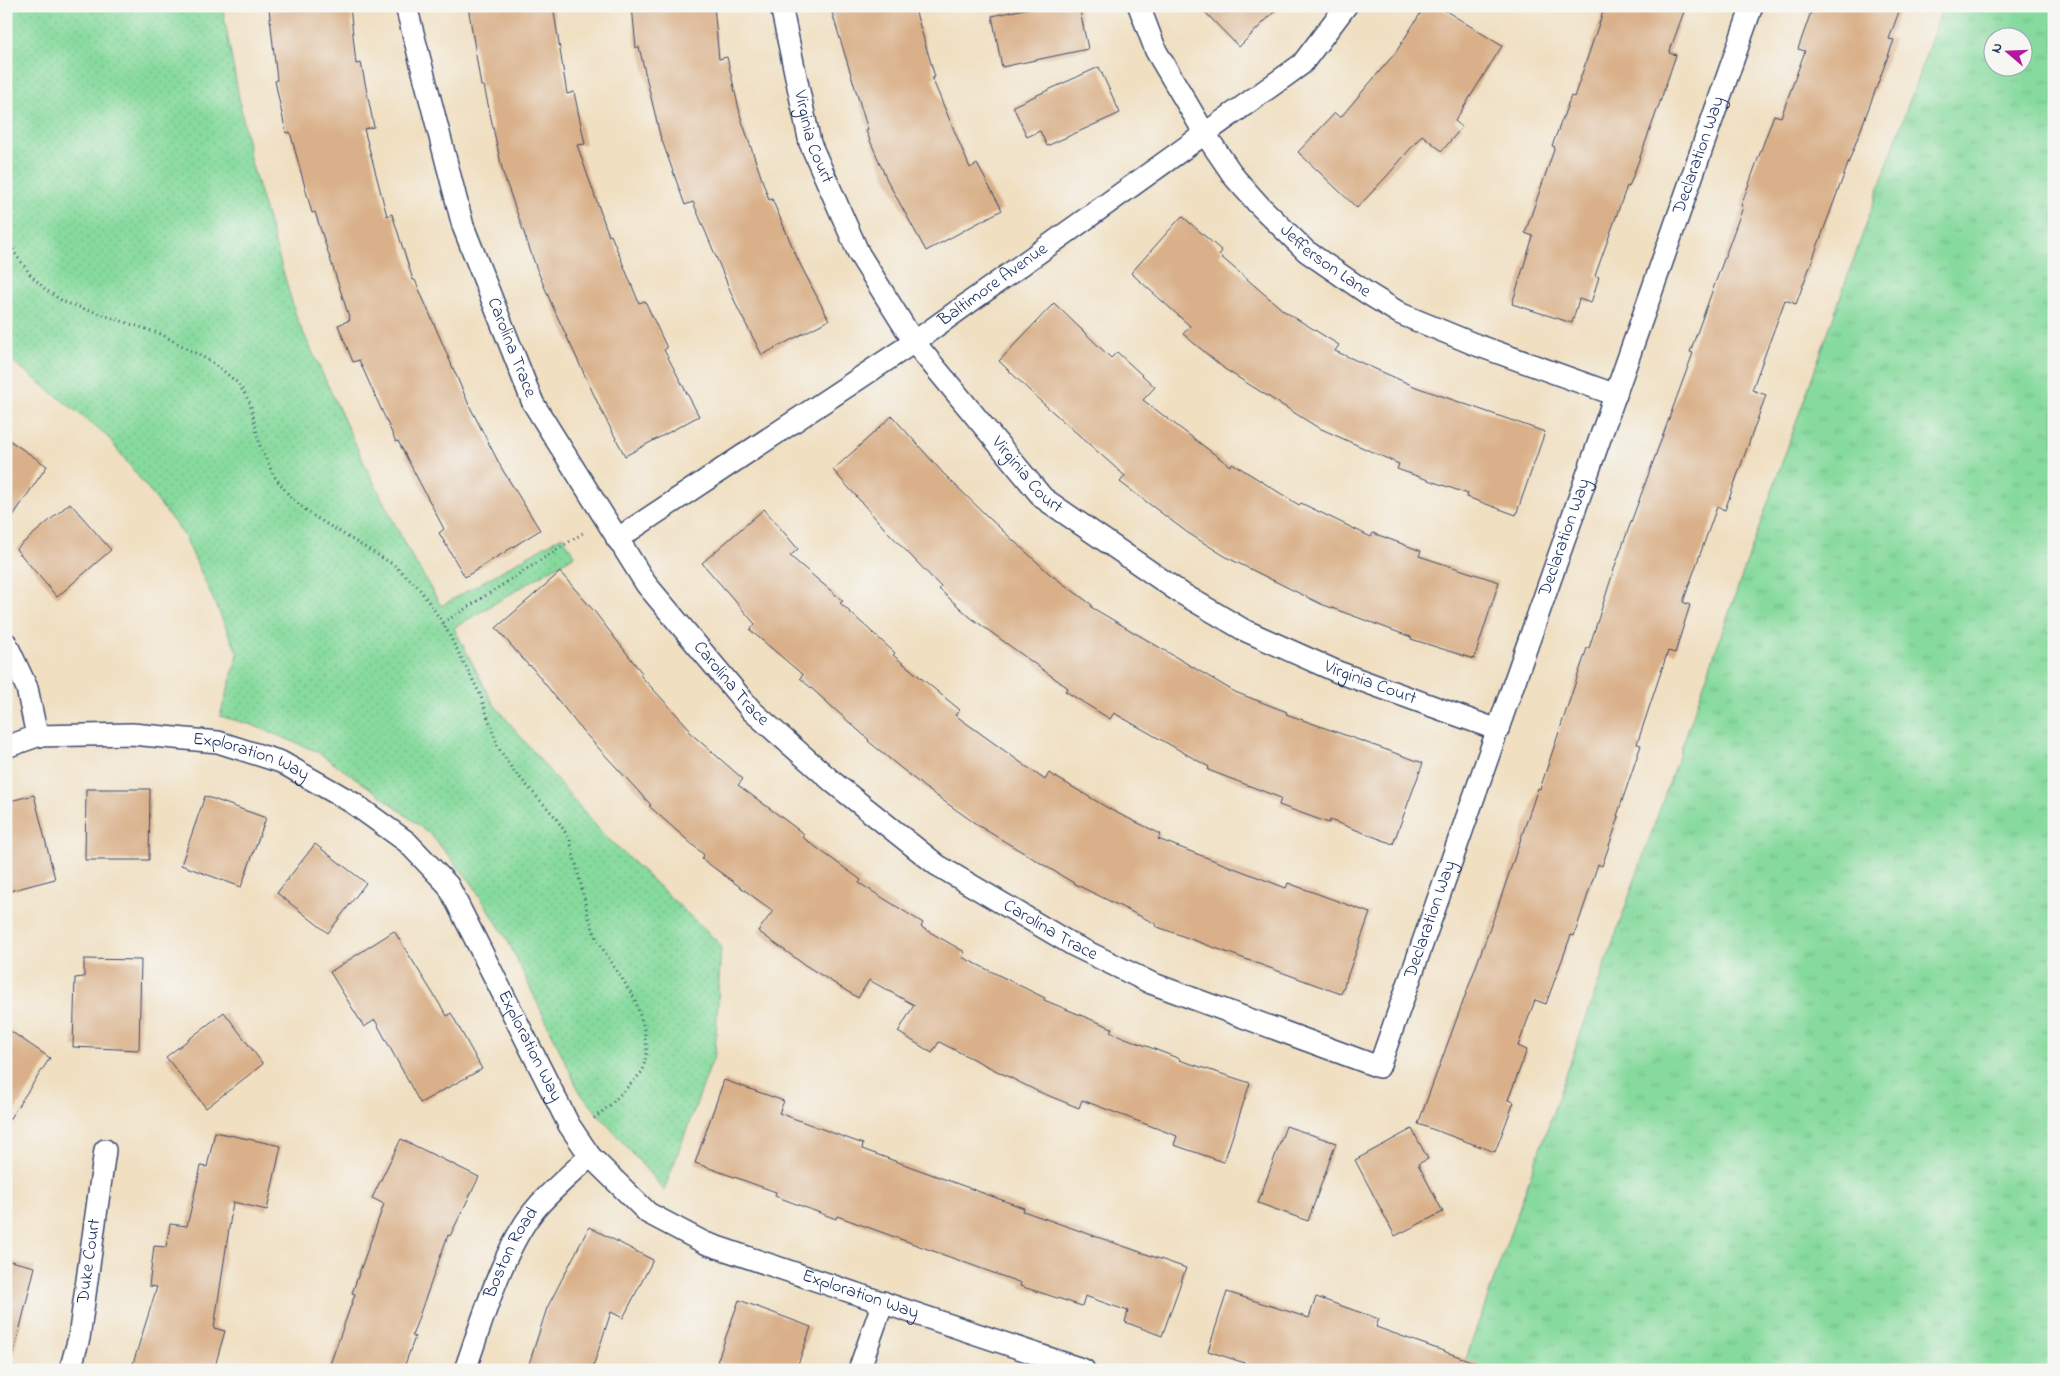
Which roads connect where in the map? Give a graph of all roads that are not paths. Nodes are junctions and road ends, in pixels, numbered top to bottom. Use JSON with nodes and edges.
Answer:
{"nodes":[{"id":1,"x":406,"y":6,"type":"edge"},
{"id":2,"x":781,"y":6,"type":"edge"},
{"id":3,"x":1139,"y":6,"type":"edge"},
{"id":4,"x":1346,"y":6,"type":"edge"},
{"id":5,"x":1752,"y":6,"type":"edge"},
{"id":6,"x":1205,"y":134,"type":"junction"},
{"id":7,"x":914,"y":342,"type":"junction"},
{"id":8,"x":1616,"y":395,"type":"junction"},
{"id":9,"x":617,"y":539,"type":"junction"},
{"id":10,"x":6,"y":643,"type":"edge"},
{"id":11,"x":1498,"y":730,"type":"junction"},
{"id":12,"x":37,"y":736,"type":"junction"},
{"id":13,"x":6,"y":747,"type":"edge"},
{"id":14,"x":1379,"y":1068,"type":"joint"},
{"id":15,"x":105,"y":1150,"type":"dead end"},
{"id":16,"x":590,"y":1156,"type":"junction"},
{"id":17,"x":883,"y":1302,"type":"junction"},
{"id":18,"x":70,"y":1370,"type":"edge"},
{"id":19,"x":465,"y":1370,"type":"edge"},
{"id":20,"x":859,"y":1370,"type":"edge"},
{"id":21,"x":1084,"y":1370,"type":"edge"}],
"edges":[{"from":1,"to":9,"type":"street","name":"Carolina Trace"},
{"from":2,"to":7,"type":"street","name":"Virginia Court"},
{"from":3,"to":6,"type":"street","name":"Jefferson Lane"},
{"from":4,"to":6,"type":"street","name":"Baltimore Avenue"},
{"from":5,"to":8,"type":"street","name":"Declaration Way"},
{"from":6,"to":7,"type":"street","name":"Baltimore Avenue"},
{"from":6,"to":8,"type":"street","name":"Jefferson Lane"},
{"from":7,"to":9,"type":"street","name":"Baltimore Avenue"},
{"from":7,"to":11,"type":"street","name":"Virginia Court"},
{"from":8,"to":11,"type":"street","name":"Declaration Way"},
{"from":9,"to":14,"type":"street","name":"Carolina Trace"},
{"from":10,"to":12,"type":"street"},
{"from":11,"to":14,"type":"street","name":"Declaration Way"},
{"from":12,"to":13,"type":"street","name":"Exploration Way"},
{"from":12,"to":16,"type":"street","name":"Exploration Way"},
{"from":15,"to":18,"type":"street","name":"Duke Court"},
{"from":16,"to":17,"type":"street","name":"Exploration Way"},
{"from":16,"to":19,"type":"street","name":"Boston Road"},
{"from":17,"to":20,"type":"street"},
{"from":17,"to":21,"type":"street","name":"Exploration Way"}]}
